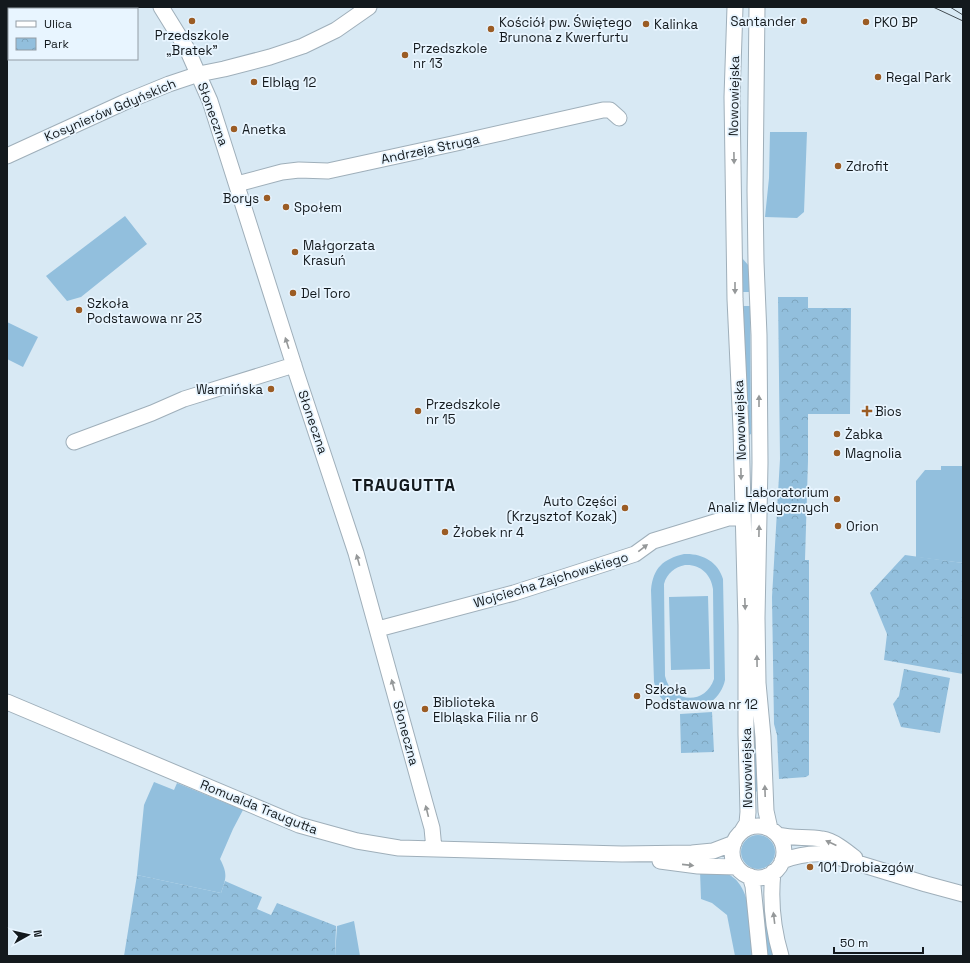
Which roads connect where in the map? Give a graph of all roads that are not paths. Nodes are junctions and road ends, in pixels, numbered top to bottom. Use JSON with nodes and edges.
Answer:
{"nodes":[{"id":1,"x":161,"y":7,"type":"edge"},
{"id":2,"x":369,"y":7,"type":"edge"},
{"id":3,"x":735,"y":7,"type":"edge"},
{"id":4,"x":758,"y":8,"type":"edge"},
{"id":5,"x":198,"y":74,"type":"junction"},
{"id":6,"x":619,"y":118,"type":"dead end"},
{"id":7,"x":7,"y":156,"type":"edge"},
{"id":8,"x":237,"y":184,"type":"junction"},
{"id":9,"x":294,"y":365,"type":"junction"},
{"id":10,"x":74,"y":442,"type":"dead end"},
{"id":11,"x":742,"y":518,"type":"junction"},
{"id":12,"x":378,"y":629,"type":"junction"},
{"id":13,"x":7,"y":702,"type":"edge"},
{"id":14,"x":774,"y":832,"type":"junction"},
{"id":15,"x":738,"y":837,"type":"junction"},
{"id":16,"x":434,"y":849,"type":"junction"},
{"id":17,"x":622,"y":854,"type":"junction"},
{"id":18,"x":864,"y":864,"type":"junction"},
{"id":19,"x":737,"y":866,"type":"junction"},
{"id":20,"x":778,"y":867,"type":"junction"},
{"id":21,"x":750,"y":876,"type":"junction"},
{"id":22,"x":963,"y":894,"type":"edge"},
{"id":23,"x":760,"y":956,"type":"edge"},
{"id":24,"x":781,"y":956,"type":"edge"}],
"edges":[{"from":1,"to":5,"type":"street","name":"Słoneczna"},
{"from":2,"to":5,"type":"street","name":"Kosynierów Gdyńskich"},
{"from":3,"to":11,"type":"street","name":"Nowowiejska","one_way":true},
{"from":14,"to":4,"type":"street","name":"Nowowiejska","one_way":true},
{"from":5,"to":7,"type":"street","name":"Kosynierów Gdyńskich"},
{"from":5,"to":8,"type":"street","name":"Słoneczna"},
{"from":6,"to":8,"type":"street","name":"Andrzeja Struga"},
{"from":9,"to":8,"type":"street","name":"Słoneczna","one_way":true},
{"from":9,"to":10,"type":"street"},
{"from":12,"to":9,"type":"street","name":"Słoneczna","one_way":true},
{"from":12,"to":11,"type":"street","name":"Wojciecha Zajchowskiego","one_way":true},
{"from":11,"to":15,"type":"street","name":"Nowowiejska","one_way":true},
{"from":16,"to":12,"type":"street","name":"Słoneczna","one_way":true},
{"from":13,"to":16,"type":"street","name":"Romualda Traugutta"},
{"from":14,"to":15,"type":"street"},
{"from":18,"to":14,"type":"street","one_way":true},
{"from":14,"to":20,"type":"street"},
{"from":15,"to":17,"type":"street","name":"Romualda Traugutta"},
{"from":15,"to":19,"type":"street"},
{"from":16,"to":17,"type":"street","name":"Romualda Traugutta"},
{"from":17,"to":19,"type":"street","name":"Romualda Traugutta","one_way":true},
{"from":18,"to":20,"type":"street"},
{"from":18,"to":22,"type":"street"},
{"from":19,"to":21,"type":"street"},
{"from":20,"to":21,"type":"street"},
{"from":24,"to":20,"type":"street","one_way":true},
{"from":21,"to":23,"type":"street"}]}
